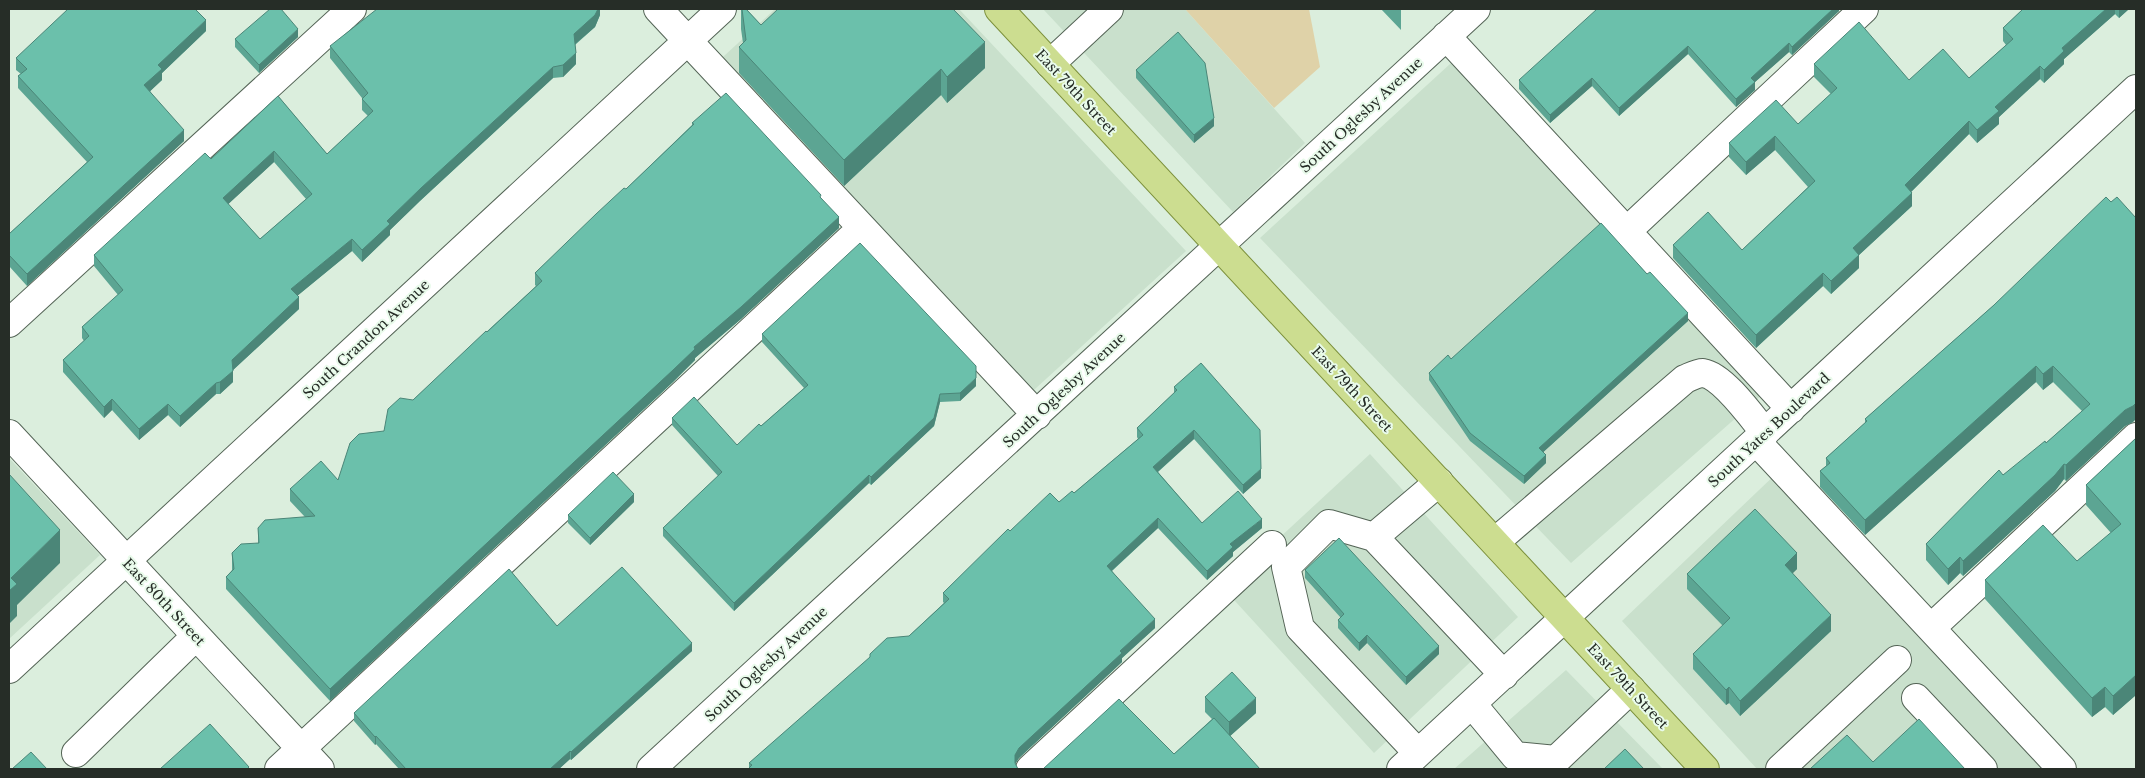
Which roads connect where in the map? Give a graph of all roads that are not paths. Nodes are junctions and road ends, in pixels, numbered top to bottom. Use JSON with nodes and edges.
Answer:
{"nodes":[{"id":1,"x":352,"y":9,"type":"edge"},
{"id":2,"x":658,"y":9,"type":"edge"},
{"id":3,"x":722,"y":9,"type":"edge"},
{"id":4,"x":999,"y":9,"type":"edge"},
{"id":5,"x":1108,"y":9,"type":"edge"},
{"id":6,"x":1476,"y":9,"type":"edge"},
{"id":7,"x":1864,"y":9,"type":"edge"},
{"id":8,"x":1446,"y":36,"type":"junction"},
{"id":9,"x":688,"y":41,"type":"junction"},
{"id":10,"x":1050,"y":64,"type":"junction"},
{"id":11,"x":2136,"y":89,"type":"edge"},
{"id":12,"x":862,"y":228,"type":"junction"},
{"id":13,"x":1626,"y":231,"type":"junction"},
{"id":14,"x":1220,"y":246,"type":"junction"},
{"id":15,"x":9,"y":323,"type":"edge"},
{"id":16,"x":1791,"y":409,"type":"junction"},
{"id":17,"x":1037,"y":415,"type":"junction"},
{"id":18,"x":9,"y":434,"type":"edge"},
{"id":19,"x":1761,"y":437,"type":"junction"},
{"id":20,"x":2136,"y":437,"type":"edge"},
{"id":21,"x":1438,"y":482,"type":"junction"},
{"id":22,"x":1374,"y":536,"type":"junction"},
{"id":23,"x":1495,"y":542,"type":"junction"},
{"id":24,"x":1272,"y":545,"type":"dead end"},
{"id":25,"x":126,"y":560,"type":"junction"},
{"id":26,"x":1565,"y":618,"type":"junction"},
{"id":27,"x":1931,"y":628,"type":"junction"},
{"id":28,"x":196,"y":636,"type":"junction"},
{"id":29,"x":1897,"y":660,"type":"dead end"},
{"id":30,"x":9,"y":668,"type":"edge"},
{"id":31,"x":1504,"y":675,"type":"junction"},
{"id":32,"x":1631,"y":690,"type":"junction"},
{"id":33,"x":1916,"y":698,"type":"dead end"},
{"id":34,"x":1472,"y":704,"type":"junction"},
{"id":35,"x":301,"y":749,"type":"junction"},
{"id":36,"x":76,"y":753,"type":"dead end"},
{"id":37,"x":1410,"y":761,"type":"edge"},
{"id":38,"x":279,"y":769,"type":"edge"},
{"id":39,"x":320,"y":769,"type":"edge"},
{"id":40,"x":651,"y":769,"type":"edge"},
{"id":41,"x":1030,"y":769,"type":"edge"},
{"id":42,"x":1706,"y":769,"type":"edge"},
{"id":43,"x":1780,"y":769,"type":"edge"},
{"id":44,"x":1983,"y":769,"type":"edge"},
{"id":45,"x":2062,"y":769,"type":"edge"}],
"edges":[{"from":1,"to":15,"type":"street"},
{"from":2,"to":9,"type":"street"},
{"from":3,"to":9,"type":"street","name":"South Crandon Avenue"},
{"from":4,"to":10,"type":"main road","name":"East 79th Street"},
{"from":5,"to":10,"type":"street"},
{"from":6,"to":8,"type":"street","name":"South Oglesby Avenue"},
{"from":7,"to":13,"type":"street"},
{"from":8,"to":13,"type":"street"},
{"from":8,"to":14,"type":"street","name":"South Oglesby Avenue"},
{"from":9,"to":12,"type":"street"},
{"from":9,"to":25,"type":"street","name":"South Crandon Avenue"},
{"from":10,"to":14,"type":"main road","name":"East 79th Street"},
{"from":11,"to":16,"type":"street","name":"South Yates Boulevard"},
{"from":12,"to":17,"type":"street"},
{"from":12,"to":35,"type":"street"},
{"from":13,"to":16,"type":"street"},
{"from":14,"to":17,"type":"street","name":"South Oglesby Avenue"},
{"from":14,"to":21,"type":"main road","name":"East 79th Street"},
{"from":16,"to":19,"type":"street","name":"South Yates Boulevard"},
{"from":17,"to":40,"type":"street","name":"South Oglesby Avenue"},
{"from":18,"to":25,"type":"street","name":"East 80th Street"},
{"from":19,"to":23,"type":"street"},
{"from":19,"to":26,"type":"street","name":"South Yates Boulevard"},
{"from":19,"to":27,"type":"street"},
{"from":20,"to":27,"type":"street"},
{"from":21,"to":22,"type":"street"},
{"from":21,"to":23,"type":"main road","name":"East 79th Street"},
{"from":22,"to":31,"type":"street"},
{"from":22,"to":37,"type":"street"},
{"from":23,"to":26,"type":"main road","name":"East 79th Street"},
{"from":24,"to":41,"type":"street"},
{"from":25,"to":28,"type":"street","name":"East 80th Street"},
{"from":25,"to":30,"type":"street","name":"South Crandon Avenue"},
{"from":26,"to":31,"type":"street","name":"South Yates Boulevard"},
{"from":26,"to":32,"type":"main road","name":"East 79th Street"},
{"from":27,"to":45,"type":"street"},
{"from":28,"to":35,"type":"street","name":"East 80th Street"},
{"from":28,"to":36,"type":"street"},
{"from":29,"to":43,"type":"street"},
{"from":31,"to":34,"type":"street","name":"South Yates Boulevard"},
{"from":32,"to":34,"type":"street"},
{"from":32,"to":42,"type":"main road","name":"East 79th Street"},
{"from":33,"to":44,"type":"street"},
{"from":34,"to":37,"type":"street","name":"South Yates Boulevard"},
{"from":35,"to":38,"type":"street"},
{"from":35,"to":39,"type":"street","name":"East 80th Street"}]}
